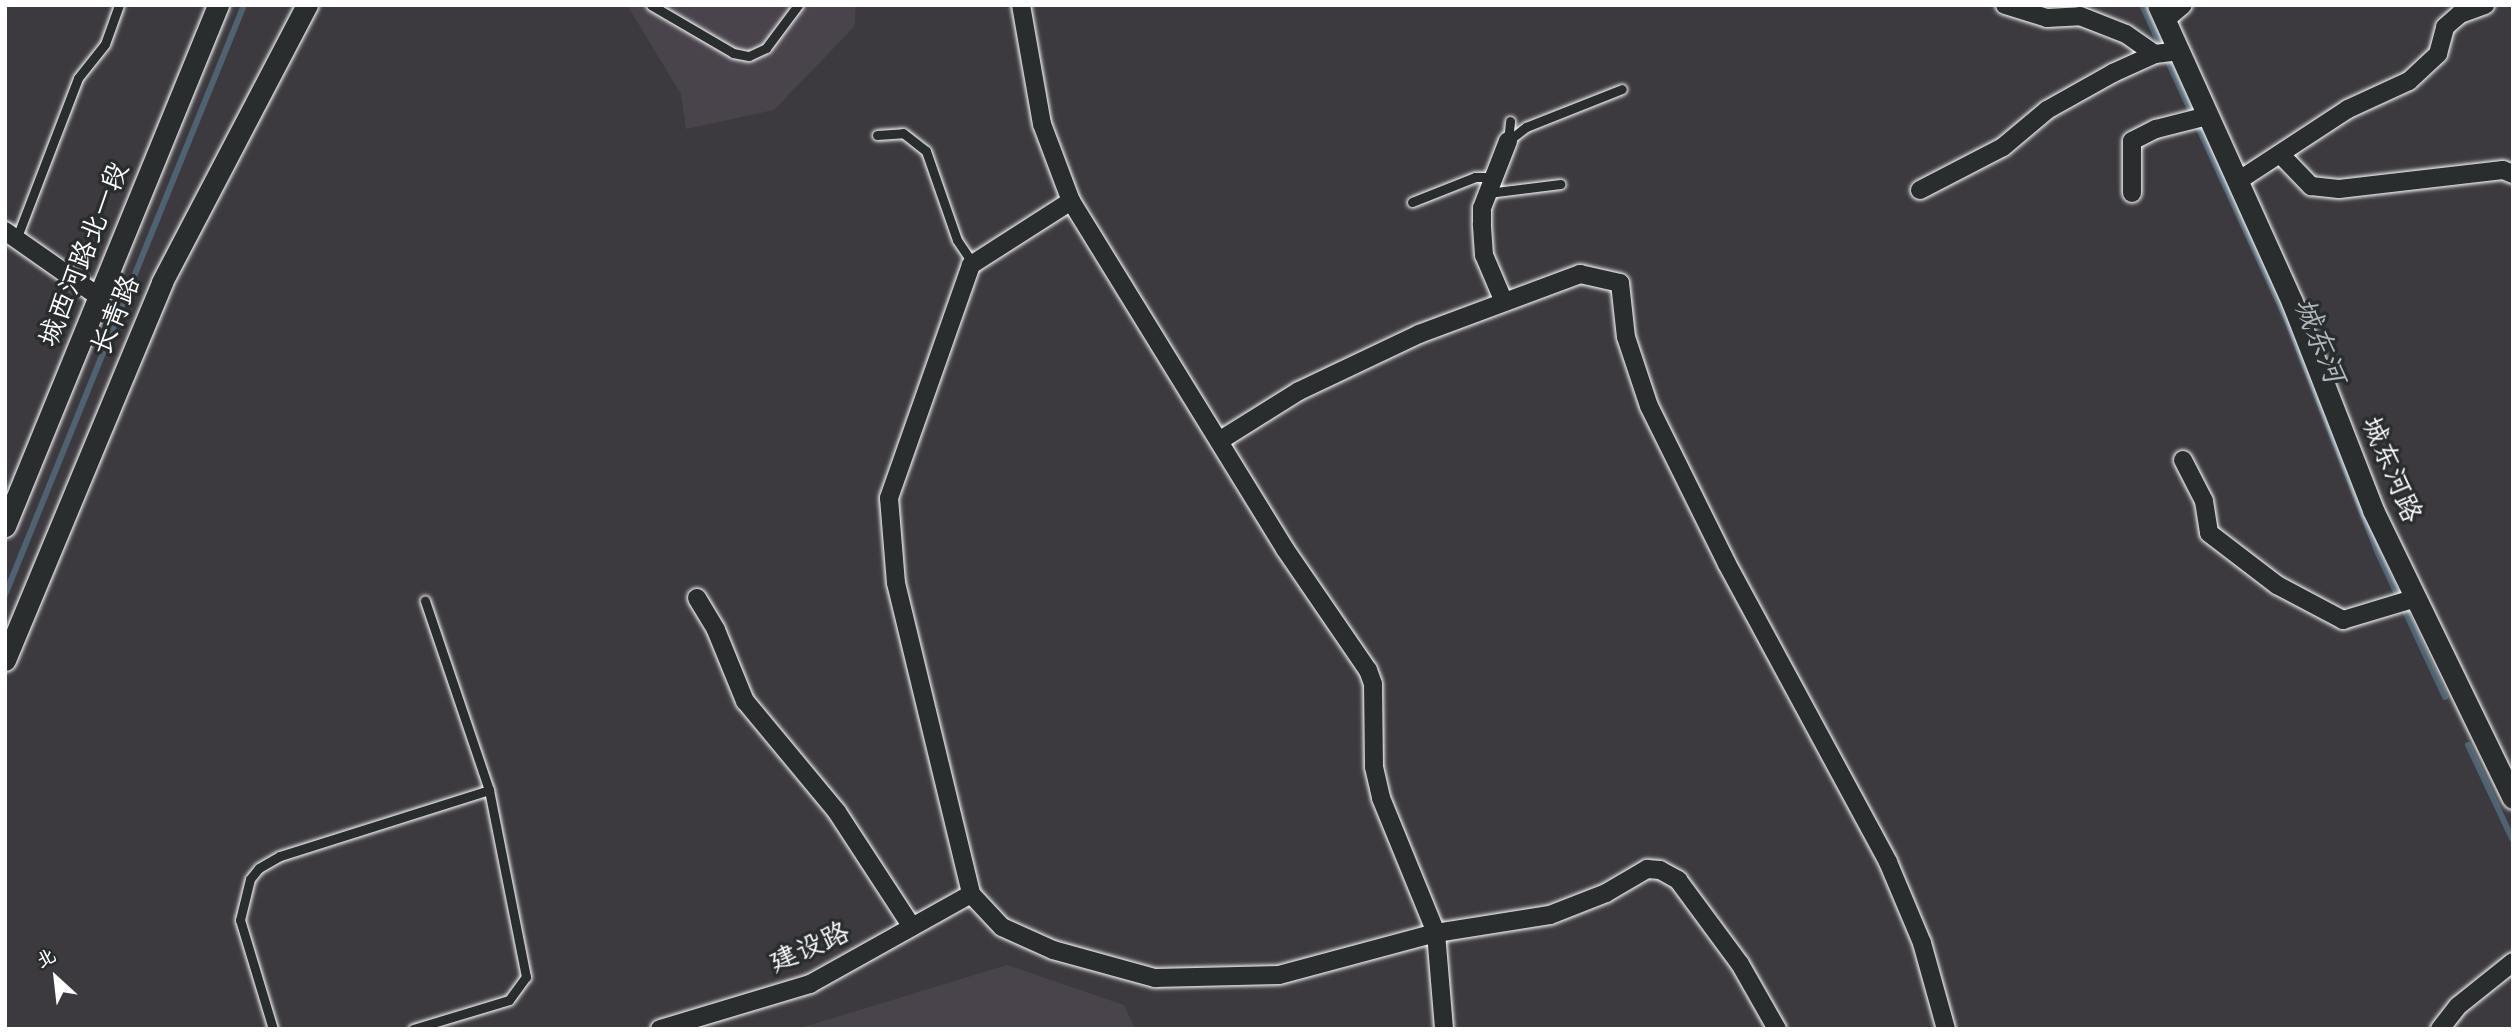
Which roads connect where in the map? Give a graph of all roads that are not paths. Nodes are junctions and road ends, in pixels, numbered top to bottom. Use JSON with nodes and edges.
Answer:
{"nodes":[{"id":1,"x":119,"y":5,"type":"edge"},
{"id":2,"x":218,"y":5,"type":"edge"},
{"id":3,"x":307,"y":5,"type":"edge"},
{"id":4,"x":651,"y":5,"type":"edge"},
{"id":5,"x":798,"y":5,"type":"edge"},
{"id":6,"x":1021,"y":5,"type":"edge"},
{"id":7,"x":2005,"y":5,"type":"edge"},
{"id":8,"x":2183,"y":5,"type":"edge"},
{"id":9,"x":2485,"y":5,"type":"edge"},
{"id":10,"x":2162,"y":13,"type":"edge"},
{"id":11,"x":2167,"y":53,"type":"junction"},
{"id":12,"x":1622,"y":89,"type":"dead end"},
{"id":13,"x":2207,"y":116,"type":"junction"},
{"id":14,"x":1510,"y":121,"type":"dead end"},
{"id":15,"x":877,"y":135,"type":"dead end"},
{"id":16,"x":1508,"y":141,"type":"junction"},
{"id":17,"x":2282,"y":156,"type":"junction"},
{"id":18,"x":2513,"y":174,"type":"edge"},
{"id":19,"x":2238,"y":181,"type":"junction"},
{"id":20,"x":1560,"y":184,"type":"dead end"},
{"id":21,"x":1491,"y":185,"type":"junction"},
{"id":22,"x":1920,"y":190,"type":"dead end"},
{"id":23,"x":2132,"y":193,"type":"dead end"},
{"id":24,"x":1071,"y":201,"type":"junction"},
{"id":25,"x":1412,"y":202,"type":"dead end"},
{"id":26,"x":11,"y":234,"type":"edge"},
{"id":27,"x":973,"y":264,"type":"junction"},
{"id":28,"x":98,"y":296,"type":"junction"},
{"id":29,"x":1504,"y":302,"type":"junction"},
{"id":30,"x":1219,"y":441,"type":"junction"},
{"id":31,"x":2183,"y":460,"type":"dead end"},
{"id":32,"x":5,"y":526,"type":"edge"},
{"id":33,"x":697,"y":598,"type":"dead end"},
{"id":34,"x":2416,"y":598,"type":"junction"},
{"id":35,"x":425,"y":601,"type":"dead end"},
{"id":36,"x":5,"y":660,"type":"edge"},
{"id":37,"x":489,"y":790,"type":"junction"},
{"id":38,"x":2513,"y":798,"type":"edge"},
{"id":39,"x":971,"y":894,"type":"junction"},
{"id":40,"x":912,"y":928,"type":"junction"},
{"id":41,"x":1436,"y":933,"type":"junction"},
{"id":42,"x":2513,"y":962,"type":"edge"},
{"id":43,"x":273,"y":1029,"type":"edge"},
{"id":44,"x":413,"y":1029,"type":"edge"},
{"id":45,"x":660,"y":1029,"type":"edge"},
{"id":46,"x":1444,"y":1029,"type":"edge"},
{"id":47,"x":1777,"y":1029,"type":"edge"},
{"id":48,"x":1946,"y":1029,"type":"edge"},
{"id":49,"x":2440,"y":1029,"type":"edge"}],
"edges":[{"from":1,"to":26,"type":"lane"},
{"from":2,"to":28,"type":"street","name":"城西河路北一段"},
{"from":3,"to":36,"type":"street","name":"长青路"},
{"from":4,"to":5,"type":"lane"},
{"from":6,"to":24,"type":"street"},
{"from":7,"to":11,"type":"street"},
{"from":8,"to":10,"type":"street"},
{"from":9,"to":17,"type":"street"},
{"from":10,"to":11,"type":"street","name":"城东河路"},
{"from":11,"to":13,"type":"street","name":"城东河路"},
{"from":11,"to":22,"type":"street"},
{"from":12,"to":16,"type":"lane"},
{"from":13,"to":19,"type":"street","name":"城东河路"},
{"from":13,"to":23,"type":"street"},
{"from":14,"to":16,"type":"lane"},
{"from":15,"to":27,"type":"lane"},
{"from":16,"to":21,"type":"street"},
{"from":17,"to":18,"type":"street"},
{"from":17,"to":19,"type":"street"},
{"from":19,"to":34,"type":"street","name":"城东河路"},
{"from":20,"to":21,"type":"lane"},
{"from":21,"to":25,"type":"lane"},
{"from":21,"to":29,"type":"street"},
{"from":24,"to":27,"type":"street"},
{"from":24,"to":30,"type":"street"},
{"from":26,"to":28,"type":"street"},
{"from":27,"to":39,"type":"street"},
{"from":28,"to":32,"type":"street","name":"城西河路北一段"},
{"from":29,"to":30,"type":"street"},
{"from":29,"to":48,"type":"street"},
{"from":30,"to":41,"type":"street"},
{"from":31,"to":34,"type":"street"},
{"from":33,"to":40,"type":"street"},
{"from":34,"to":38,"type":"street","name":"城东河路"},
{"from":35,"to":37,"type":"lane"},
{"from":37,"to":43,"type":"lane"},
{"from":37,"to":44,"type":"lane"},
{"from":39,"to":40,"type":"street","name":"建设路"},
{"from":39,"to":41,"type":"street"},
{"from":40,"to":45,"type":"street","name":"建设路"},
{"from":41,"to":46,"type":"street"},
{"from":41,"to":47,"type":"street"},
{"from":42,"to":49,"type":"street"}]}
